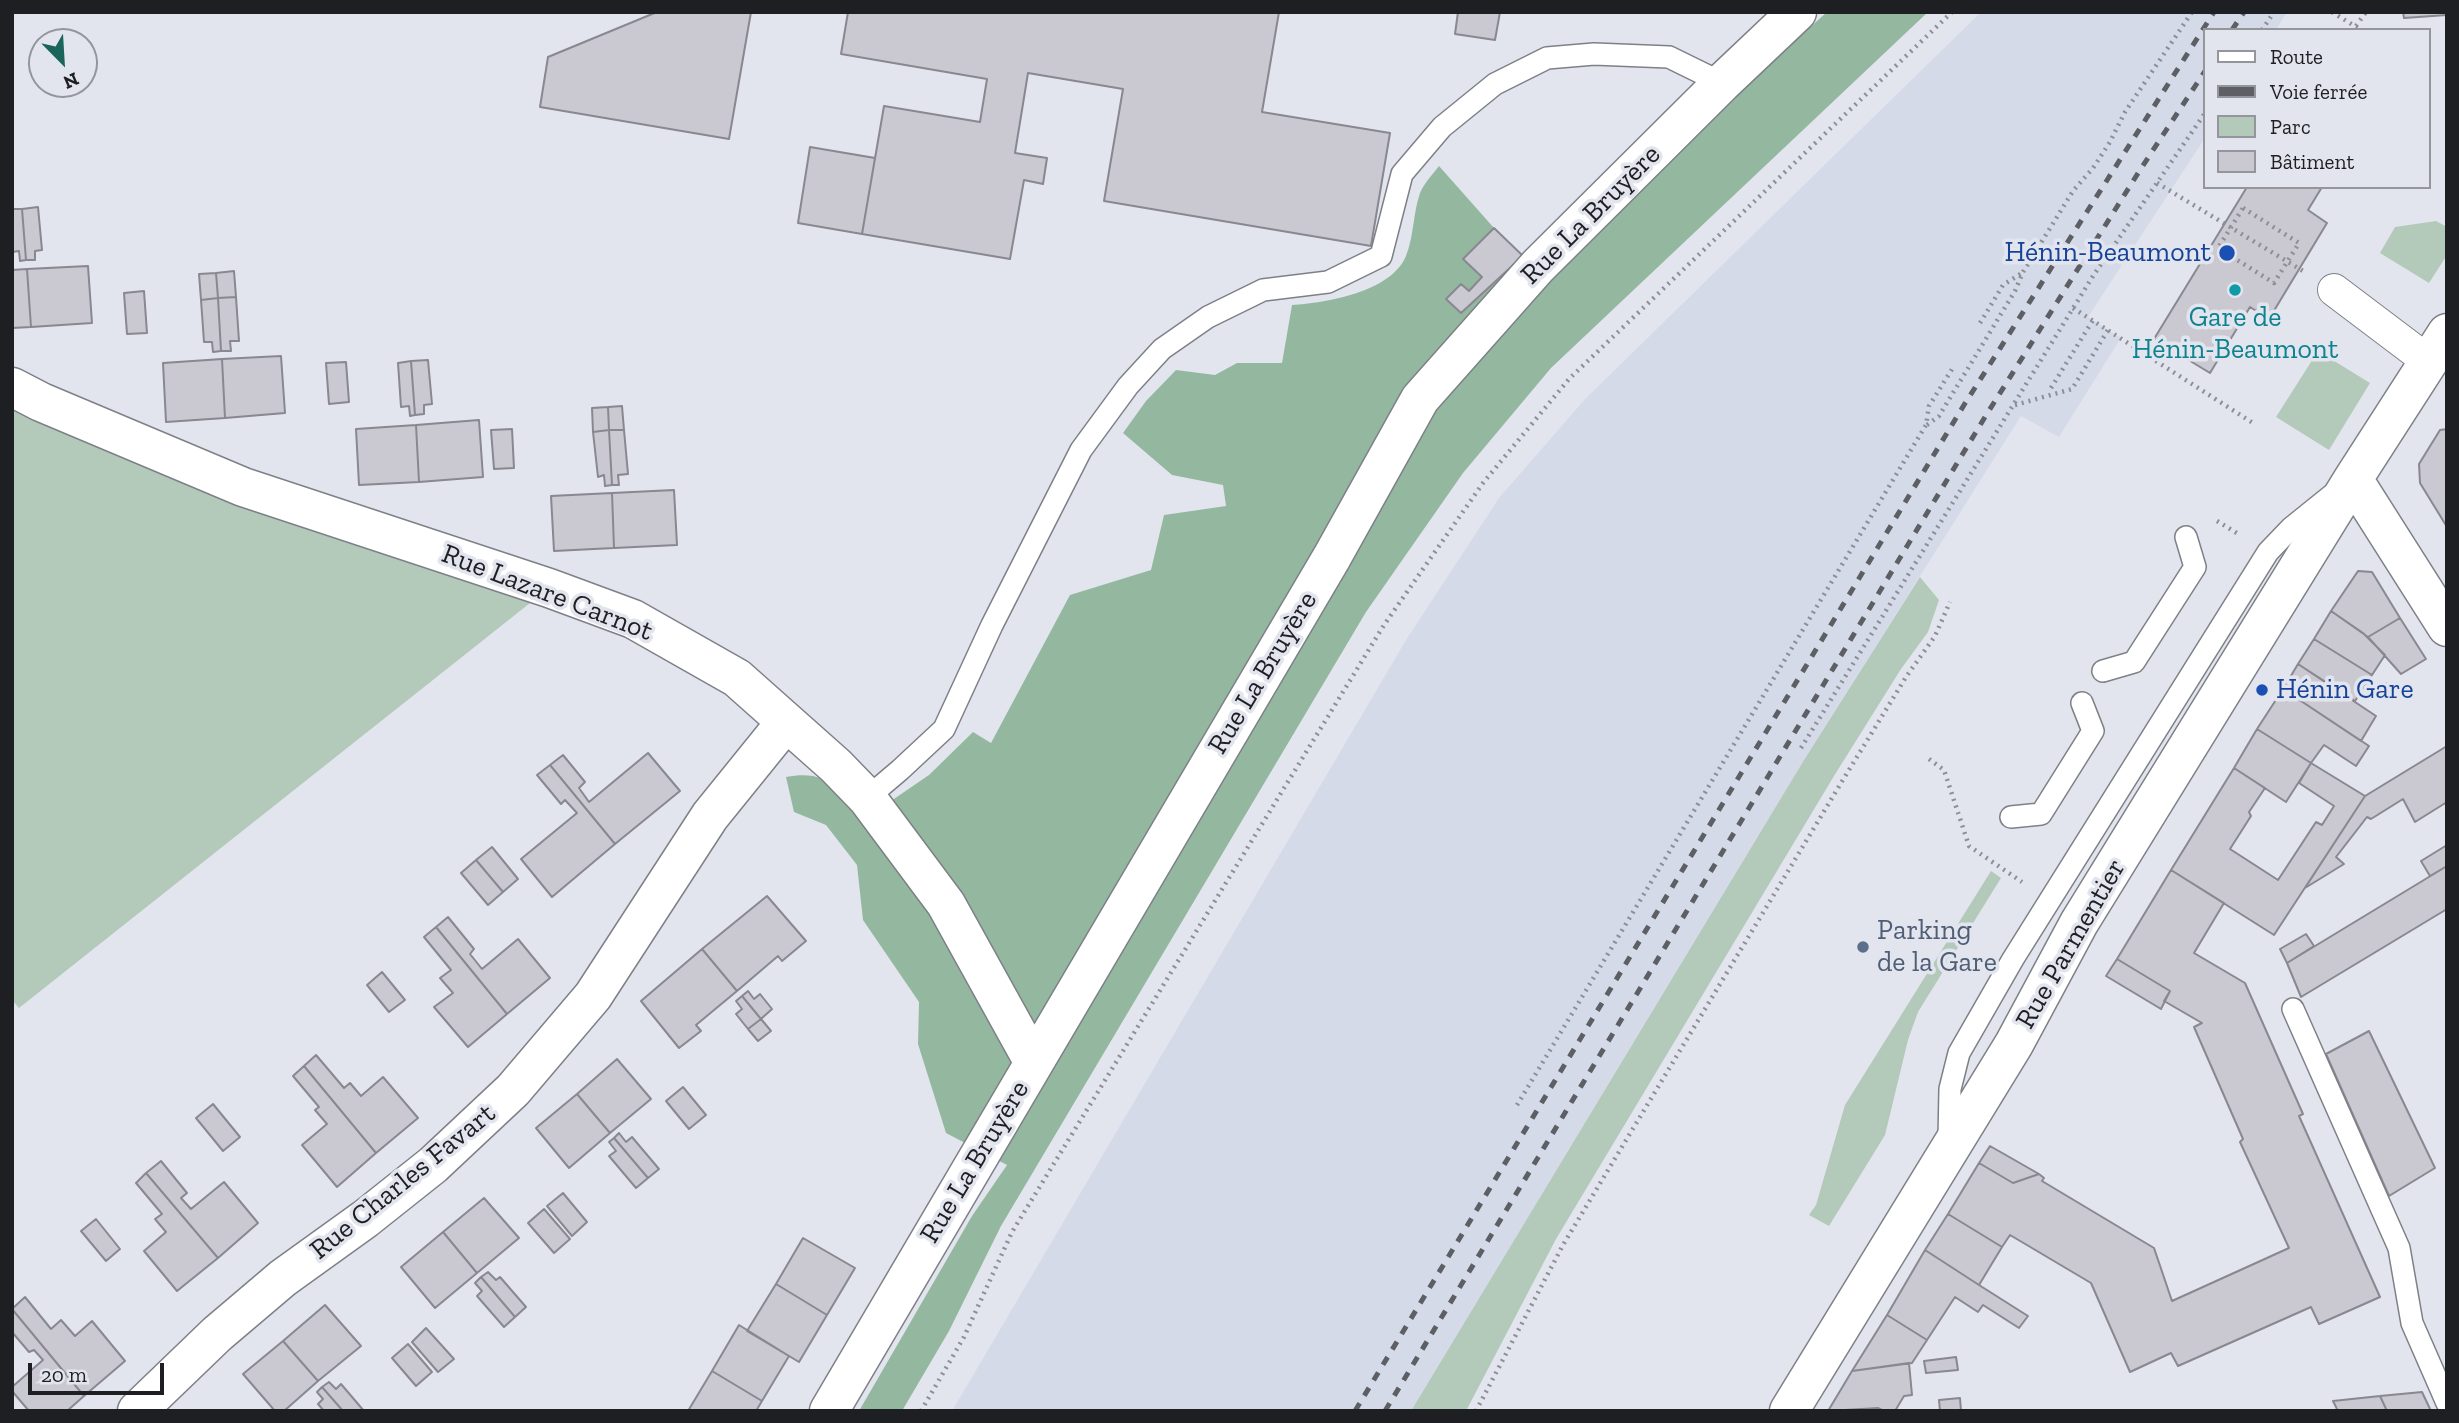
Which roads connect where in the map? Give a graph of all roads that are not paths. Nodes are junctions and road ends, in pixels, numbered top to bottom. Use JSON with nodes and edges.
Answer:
{"nodes":[{"id":1,"x":1797,"y":12,"type":"edge"},
{"id":2,"x":1722,"y":83,"type":"junction"},
{"id":3,"x":2334,"y":290,"type":"dead end"},
{"id":4,"x":2440,"y":356,"type":"edge"},
{"id":5,"x":12,"y":387,"type":"edge"},
{"id":6,"x":2353,"y":479,"type":"junction"},
{"id":7,"x":2186,"y":537,"type":"dead end"},
{"id":8,"x":2447,"y":627,"type":"edge"},
{"id":9,"x":2102,"y":671,"type":"dead end"},
{"id":10,"x":2082,"y":703,"type":"dead end"},
{"id":11,"x":786,"y":722,"type":"junction"},
{"id":12,"x":867,"y":798,"type":"junction"},
{"id":13,"x":2011,"y":817,"type":"dead end"},
{"id":14,"x":2293,"y":1009,"type":"dead end"},
{"id":15,"x":1034,"y":1063,"type":"junction"},
{"id":16,"x":2447,"y":1402,"type":"edge"},
{"id":17,"x":137,"y":1411,"type":"edge"},
{"id":18,"x":829,"y":1411,"type":"edge"},
{"id":19,"x":1789,"y":1411,"type":"edge"}],
"edges":[{"from":1,"to":2,"type":"street","name":"Rue La Bruyère"},
{"from":2,"to":12,"type":"lane"},
{"from":2,"to":15,"type":"street","name":"Rue La Bruyère"},
{"from":3,"to":4,"type":"street"},
{"from":4,"to":6,"type":"street","name":"Rue Parmentier"},
{"from":5,"to":11,"type":"street","name":"Rue Lazare Carnot"},
{"from":6,"to":8,"type":"street"},
{"from":6,"to":19,"type":"street","name":"Rue Parmentier"},
{"from":7,"to":9,"type":"lane"},
{"from":10,"to":13,"type":"lane"},
{"from":11,"to":12,"type":"street","name":"Rue Lazare Carnot"},
{"from":11,"to":17,"type":"street","name":"Rue Charles Favart"},
{"from":12,"to":15,"type":"street","name":"Rue Lazare Carnot"},
{"from":14,"to":16,"type":"lane"},
{"from":15,"to":18,"type":"street","name":"Rue La Bruyère"}]}
